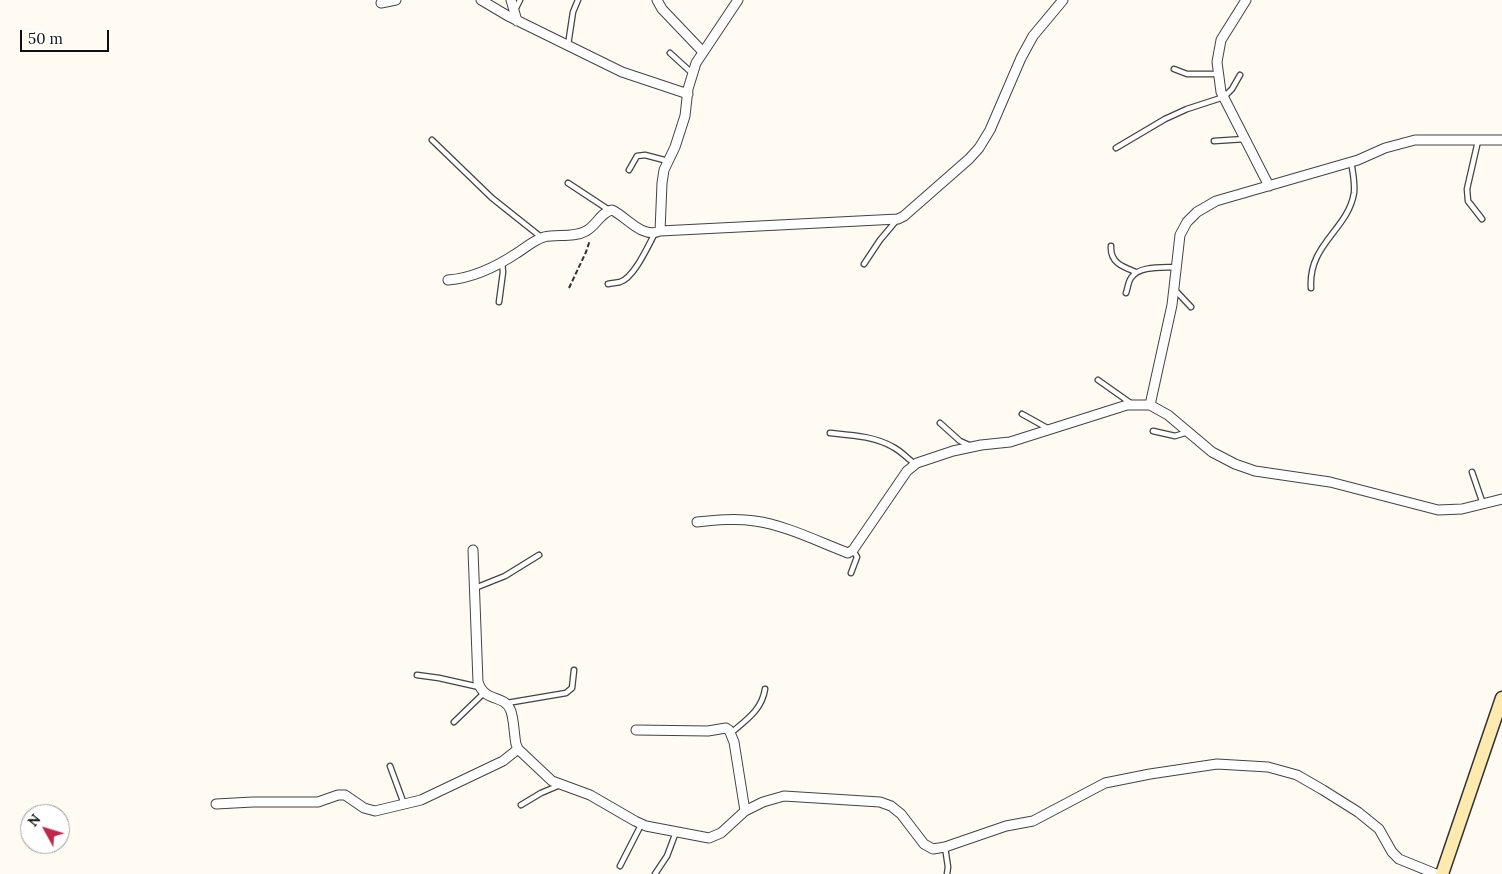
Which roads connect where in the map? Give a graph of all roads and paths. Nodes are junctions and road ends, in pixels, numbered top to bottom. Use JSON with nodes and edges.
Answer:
{"nodes":[{"id":1,"x":396,"y":0,"type":"edge"},
{"id":2,"x":481,"y":0,"type":"edge"},
{"id":3,"x":511,"y":0,"type":"edge"},
{"id":4,"x":520,"y":0,"type":"edge"},
{"id":5,"x":578,"y":0,"type":"edge"},
{"id":6,"x":657,"y":0,"type":"edge"},
{"id":7,"x":738,"y":0,"type":"edge"},
{"id":8,"x":1063,"y":0,"type":"edge"},
{"id":9,"x":1246,"y":0,"type":"edge"},
{"id":10,"x":381,"y":3,"type":"dead end"},
{"id":11,"x":514,"y":11,"type":"junction"},
{"id":12,"x":517,"y":21,"type":"junction"},
{"id":13,"x":568,"y":45,"type":"junction"},
{"id":14,"x":704,"y":52,"type":"junction"},
{"id":15,"x":670,"y":53,"type":"dead end"},
{"id":16,"x":1174,"y":69,"type":"dead end"},
{"id":17,"x":693,"y":74,"type":"junction"},
{"id":18,"x":1219,"y":74,"type":"junction"},
{"id":19,"x":1240,"y":75,"type":"dead end"},
{"id":20,"x":688,"y":94,"type":"junction"},
{"id":21,"x":1224,"y":97,"type":"junction"},
{"id":22,"x":1245,"y":139,"type":"junction"},
{"id":23,"x":432,"y":140,"type":"dead end"},
{"id":24,"x":1478,"y":140,"type":"junction"},
{"id":25,"x":1502,"y":140,"type":"edge"},
{"id":26,"x":1214,"y":141,"type":"dead end"},
{"id":27,"x":1116,"y":148,"type":"dead end"},
{"id":28,"x":668,"y":161,"type":"junction"},
{"id":29,"x":1351,"y":162,"type":"junction"},
{"id":30,"x":629,"y":170,"type":"dead end"},
{"id":31,"x":568,"y":183,"type":"dead end"},
{"id":32,"x":1269,"y":186,"type":"junction"},
{"id":33,"x":610,"y":210,"type":"junction"},
{"id":34,"x":898,"y":219,"type":"junction"},
{"id":35,"x":1482,"y":219,"type":"dead end"},
{"id":36,"x":593,"y":226,"type":"junction"},
{"id":37,"x":657,"y":232,"type":"junction"},
{"id":38,"x":542,"y":238,"type":"junction"},
{"id":39,"x":1111,"y":246,"type":"dead end"},
{"id":40,"x":502,"y":262,"type":"junction"},
{"id":41,"x":864,"y":264,"type":"dead end"},
{"id":42,"x":1177,"y":267,"type":"junction"},
{"id":43,"x":1136,"y":272,"type":"junction"},
{"id":44,"x":448,"y":280,"type":"dead end"},
{"id":45,"x":608,"y":284,"type":"dead end"},
{"id":46,"x":569,"y":288,"type":"dead end"},
{"id":47,"x":1311,"y":288,"type":"dead end"},
{"id":48,"x":1174,"y":289,"type":"junction"},
{"id":49,"x":1126,"y":293,"type":"dead end"},
{"id":50,"x":500,"y":302,"type":"dead end"},
{"id":51,"x":1190,"y":307,"type":"dead end"},
{"id":52,"x":1098,"y":380,"type":"dead end"},
{"id":53,"x":1133,"y":404,"type":"junction"},
{"id":54,"x":1150,"y":405,"type":"junction"},
{"id":55,"x":1022,"y":414,"type":"dead end"},
{"id":56,"x":940,"y":423,"type":"dead end"},
{"id":57,"x":1050,"y":430,"type":"junction"},
{"id":58,"x":1153,"y":431,"type":"dead end"},
{"id":59,"x":1189,"y":432,"type":"junction"},
{"id":60,"x":830,"y":433,"type":"dead end"},
{"id":61,"x":973,"y":447,"type":"junction"},
{"id":62,"x":915,"y":464,"type":"junction"},
{"id":63,"x":1472,"y":472,"type":"dead end"},
{"id":64,"x":1502,"y":499,"type":"edge"},
{"id":65,"x":1483,"y":504,"type":"junction"},
{"id":66,"x":697,"y":522,"type":"dead end"},
{"id":67,"x":473,"y":550,"type":"dead end"},
{"id":68,"x":853,"y":550,"type":"junction"},
{"id":69,"x":539,"y":555,"type":"dead end"},
{"id":70,"x":851,"y":573,"type":"dead end"},
{"id":71,"x":475,"y":588,"type":"junction"},
{"id":72,"x":574,"y":670,"type":"dead end"},
{"id":73,"x":417,"y":675,"type":"dead end"},
{"id":74,"x":482,"y":690,"type":"junction"},
{"id":75,"x":765,"y":690,"type":"dead end"},
{"id":76,"x":1502,"y":698,"type":"edge"},
{"id":77,"x":505,"y":703,"type":"junction"},
{"id":78,"x":454,"y":722,"type":"dead end"},
{"id":79,"x":636,"y":730,"type":"dead end"},
{"id":80,"x":732,"y":733,"type":"junction"},
{"id":81,"x":518,"y":749,"type":"junction"},
{"id":82,"x":390,"y":766,"type":"dead end"},
{"id":83,"x":560,"y":785,"type":"junction"},
{"id":84,"x":216,"y":804,"type":"dead end"},
{"id":85,"x":404,"y":804,"type":"junction"},
{"id":86,"x":521,"y":805,"type":"dead end"},
{"id":87,"x":745,"y":811,"type":"junction"},
{"id":88,"x":642,"y":824,"type":"junction"},
{"id":89,"x":676,"y":832,"type":"junction"},
{"id":90,"x":945,"y":846,"type":"junction"},
{"id":91,"x":620,"y":866,"type":"dead end"},
{"id":92,"x":655,"y":874,"type":"edge"},
{"id":93,"x":947,"y":874,"type":"edge"},
{"id":94,"x":1436,"y":874,"type":"edge"},
{"id":95,"x":1442,"y":874,"type":"edge"}],
"edges":[{"from":1,"to":10,"type":"street"},
{"from":2,"to":12,"type":"street"},
{"from":3,"to":11,"type":"street"},
{"from":4,"to":11,"type":"lane"},
{"from":5,"to":13,"type":"lane"},
{"from":6,"to":14,"type":"street"},
{"from":7,"to":14,"type":"street"},
{"from":8,"to":34,"type":"street"},
{"from":9,"to":18,"type":"street"},
{"from":11,"to":12,"type":"street"},
{"from":12,"to":13,"type":"street"},
{"from":13,"to":20,"type":"street"},
{"from":14,"to":17,"type":"street"},
{"from":15,"to":17,"type":"lane"},
{"from":16,"to":18,"type":"lane"},
{"from":17,"to":20,"type":"street"},
{"from":18,"to":21,"type":"street"},
{"from":19,"to":21,"type":"lane"},
{"from":20,"to":28,"type":"street"},
{"from":21,"to":22,"type":"street"},
{"from":21,"to":27,"type":"lane"},
{"from":22,"to":26,"type":"lane"},
{"from":22,"to":32,"type":"street"},
{"from":23,"to":38,"type":"lane"},
{"from":24,"to":25,"type":"street"},
{"from":24,"to":29,"type":"street"},
{"from":24,"to":35,"type":"lane"},
{"from":28,"to":30,"type":"lane"},
{"from":28,"to":37,"type":"street"},
{"from":29,"to":32,"type":"street"},
{"from":29,"to":47,"type":"lane"},
{"from":31,"to":33,"type":"lane"},
{"from":32,"to":42,"type":"street"},
{"from":33,"to":36,"type":"street"},
{"from":33,"to":37,"type":"street"},
{"from":34,"to":37,"type":"street"},
{"from":34,"to":41,"type":"lane"},
{"from":36,"to":38,"type":"street"},
{"from":36,"to":46,"type":"path"},
{"from":37,"to":45,"type":"lane"},
{"from":38,"to":40,"type":"street"},
{"from":39,"to":43,"type":"lane"},
{"from":40,"to":44,"type":"street"},
{"from":40,"to":50,"type":"lane"},
{"from":42,"to":43,"type":"lane"},
{"from":42,"to":48,"type":"street"},
{"from":43,"to":49,"type":"lane"},
{"from":48,"to":51,"type":"lane"},
{"from":48,"to":54,"type":"street"},
{"from":52,"to":53,"type":"lane"},
{"from":53,"to":54,"type":"street"},
{"from":53,"to":57,"type":"street"},
{"from":54,"to":59,"type":"street"},
{"from":55,"to":57,"type":"lane"},
{"from":56,"to":61,"type":"lane"},
{"from":57,"to":61,"type":"street"},
{"from":58,"to":59,"type":"lane"},
{"from":59,"to":65,"type":"street"},
{"from":60,"to":62,"type":"lane"},
{"from":61,"to":62,"type":"street"},
{"from":62,"to":68,"type":"street"},
{"from":63,"to":65,"type":"lane"},
{"from":64,"to":65,"type":"street"},
{"from":66,"to":68,"type":"street"},
{"from":67,"to":71,"type":"street"},
{"from":68,"to":70,"type":"lane"},
{"from":69,"to":71,"type":"lane"},
{"from":71,"to":74,"type":"street"},
{"from":72,"to":77,"type":"lane"},
{"from":73,"to":74,"type":"lane"},
{"from":74,"to":77,"type":"street"},
{"from":74,"to":78,"type":"lane"},
{"from":75,"to":80,"type":"lane"},
{"from":76,"to":95,"type":"street"},
{"from":77,"to":81,"type":"street"},
{"from":79,"to":80,"type":"street"},
{"from":80,"to":87,"type":"street"},
{"from":81,"to":83,"type":"street"},
{"from":81,"to":85,"type":"street"},
{"from":82,"to":85,"type":"lane"},
{"from":83,"to":86,"type":"lane"},
{"from":83,"to":88,"type":"street"},
{"from":84,"to":85,"type":"street"},
{"from":87,"to":89,"type":"street"},
{"from":87,"to":90,"type":"street"},
{"from":88,"to":89,"type":"street"},
{"from":88,"to":91,"type":"lane"},
{"from":89,"to":92,"type":"lane"},
{"from":90,"to":93,"type":"lane"},
{"from":90,"to":94,"type":"street"}]}
